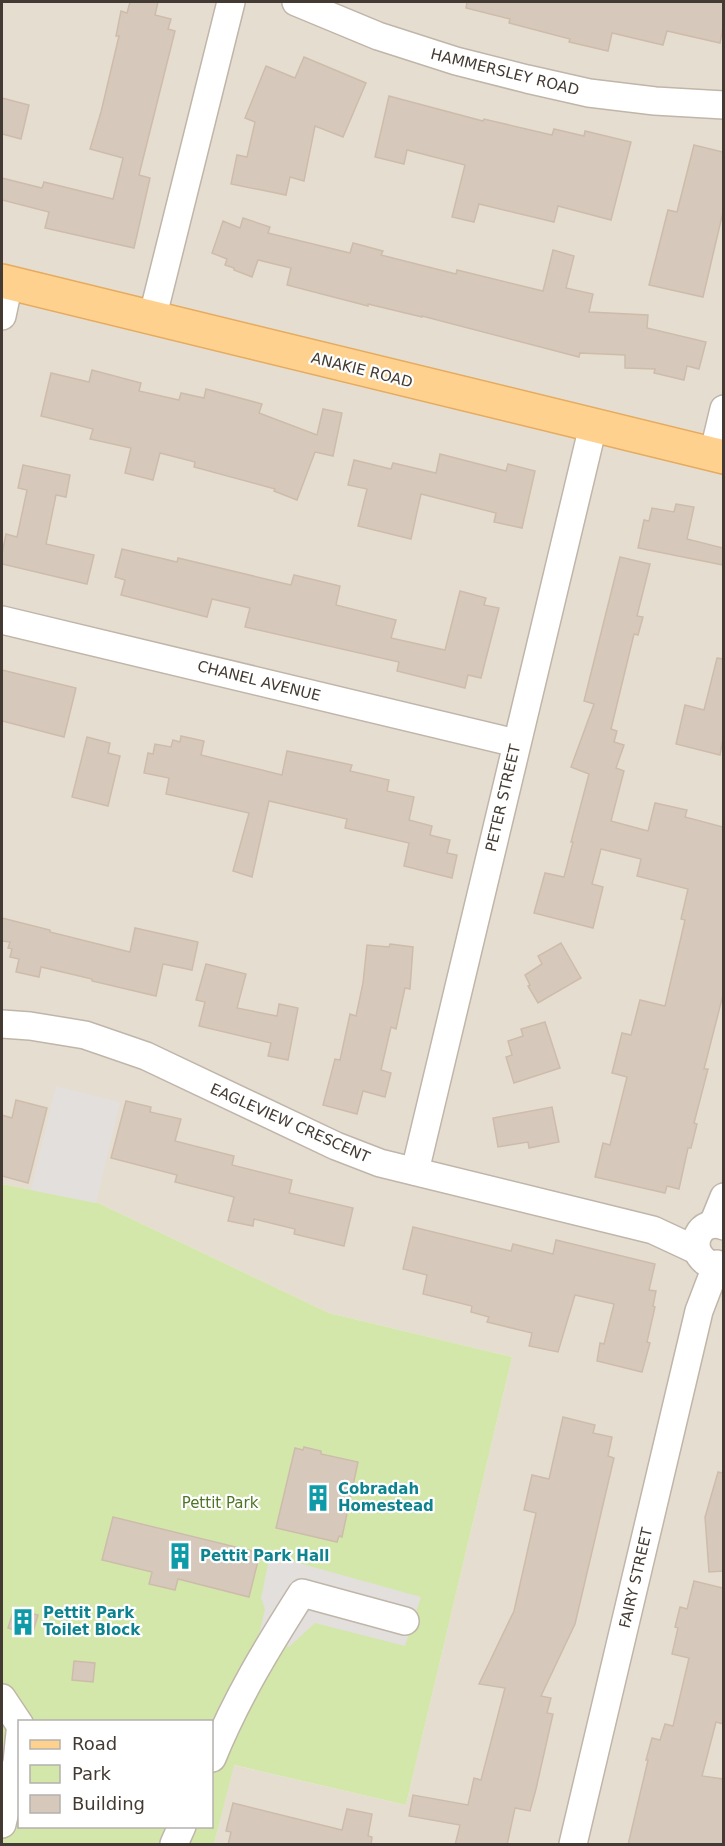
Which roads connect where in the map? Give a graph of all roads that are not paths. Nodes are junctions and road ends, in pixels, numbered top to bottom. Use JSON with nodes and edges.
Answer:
{"nodes":[{"id":1,"x":231,"y":2,"type":"edge"},
{"id":2,"x":296,"y":2,"type":"edge"},
{"id":3,"x":723,"y":105,"type":"edge"},
{"id":4,"x":5,"y":282,"type":"edge"},
{"id":5,"x":2,"y":316,"type":"edge"},
{"id":6,"x":152,"y":319,"type":"junction"},
{"id":7,"x":723,"y":409,"type":"edge"},
{"id":8,"x":593,"y":426,"type":"junction"},
{"id":9,"x":718,"y":456,"type":"edge"},
{"id":10,"x":2,"y":620,"type":"edge"},
{"id":11,"x":516,"y":743,"type":"junction"},
{"id":12,"x":2,"y":1024,"type":"edge"},
{"id":13,"x":415,"y":1171,"type":"junction"},
{"id":14,"x":723,"y":1197,"type":"edge"},
{"id":15,"x":711,"y":1244,"type":"edge"},
{"id":16,"x":405,"y":1621,"type":"dead end"},
{"id":17,"x":2,"y":1698,"type":"edge"},
{"id":18,"x":18,"y":1722,"type":"edge"},
{"id":19,"x":18,"y":1752,"type":"edge"},
{"id":20,"x":213,"y":1756,"type":"edge"},
{"id":21,"x":2,"y":1824,"type":"edge"},
{"id":22,"x":182,"y":1828,"type":"edge"},
{"id":23,"x":174,"y":1845,"type":"edge"},
{"id":24,"x":573,"y":1845,"type":"edge"}],
"edges":[{"from":1,"to":6,"type":"street"},
{"from":2,"to":3,"type":"street","name":"HAMMERSLEY ROAD"},
{"from":4,"to":5,"type":"street"},
{"from":4,"to":6,"type":"main road","name":"ANAKIE ROAD"},
{"from":6,"to":8,"type":"main road","name":"ANAKIE ROAD"},
{"from":7,"to":9,"type":"street"},
{"from":8,"to":9,"type":"main road","name":"ANAKIE ROAD"},
{"from":8,"to":11,"type":"street","name":"PETER STREET"},
{"from":10,"to":11,"type":"street","name":"CHANEL AVENUE"},
{"from":11,"to":13,"type":"street","name":"PETER STREET"},
{"from":12,"to":13,"type":"street","name":"EAGLEVIEW CRESCENT"},
{"from":13,"to":15,"type":"street","name":"EAGLEVIEW CRESCENT"},
{"from":14,"to":15,"type":"street","name":"FAIRY STREET"},
{"from":15,"to":24,"type":"street","name":"FAIRY STREET"},
{"from":16,"to":20,"type":"street"},
{"from":17,"to":18,"type":"street"},
{"from":19,"to":21,"type":"street"},
{"from":22,"to":23,"type":"street"}]}
